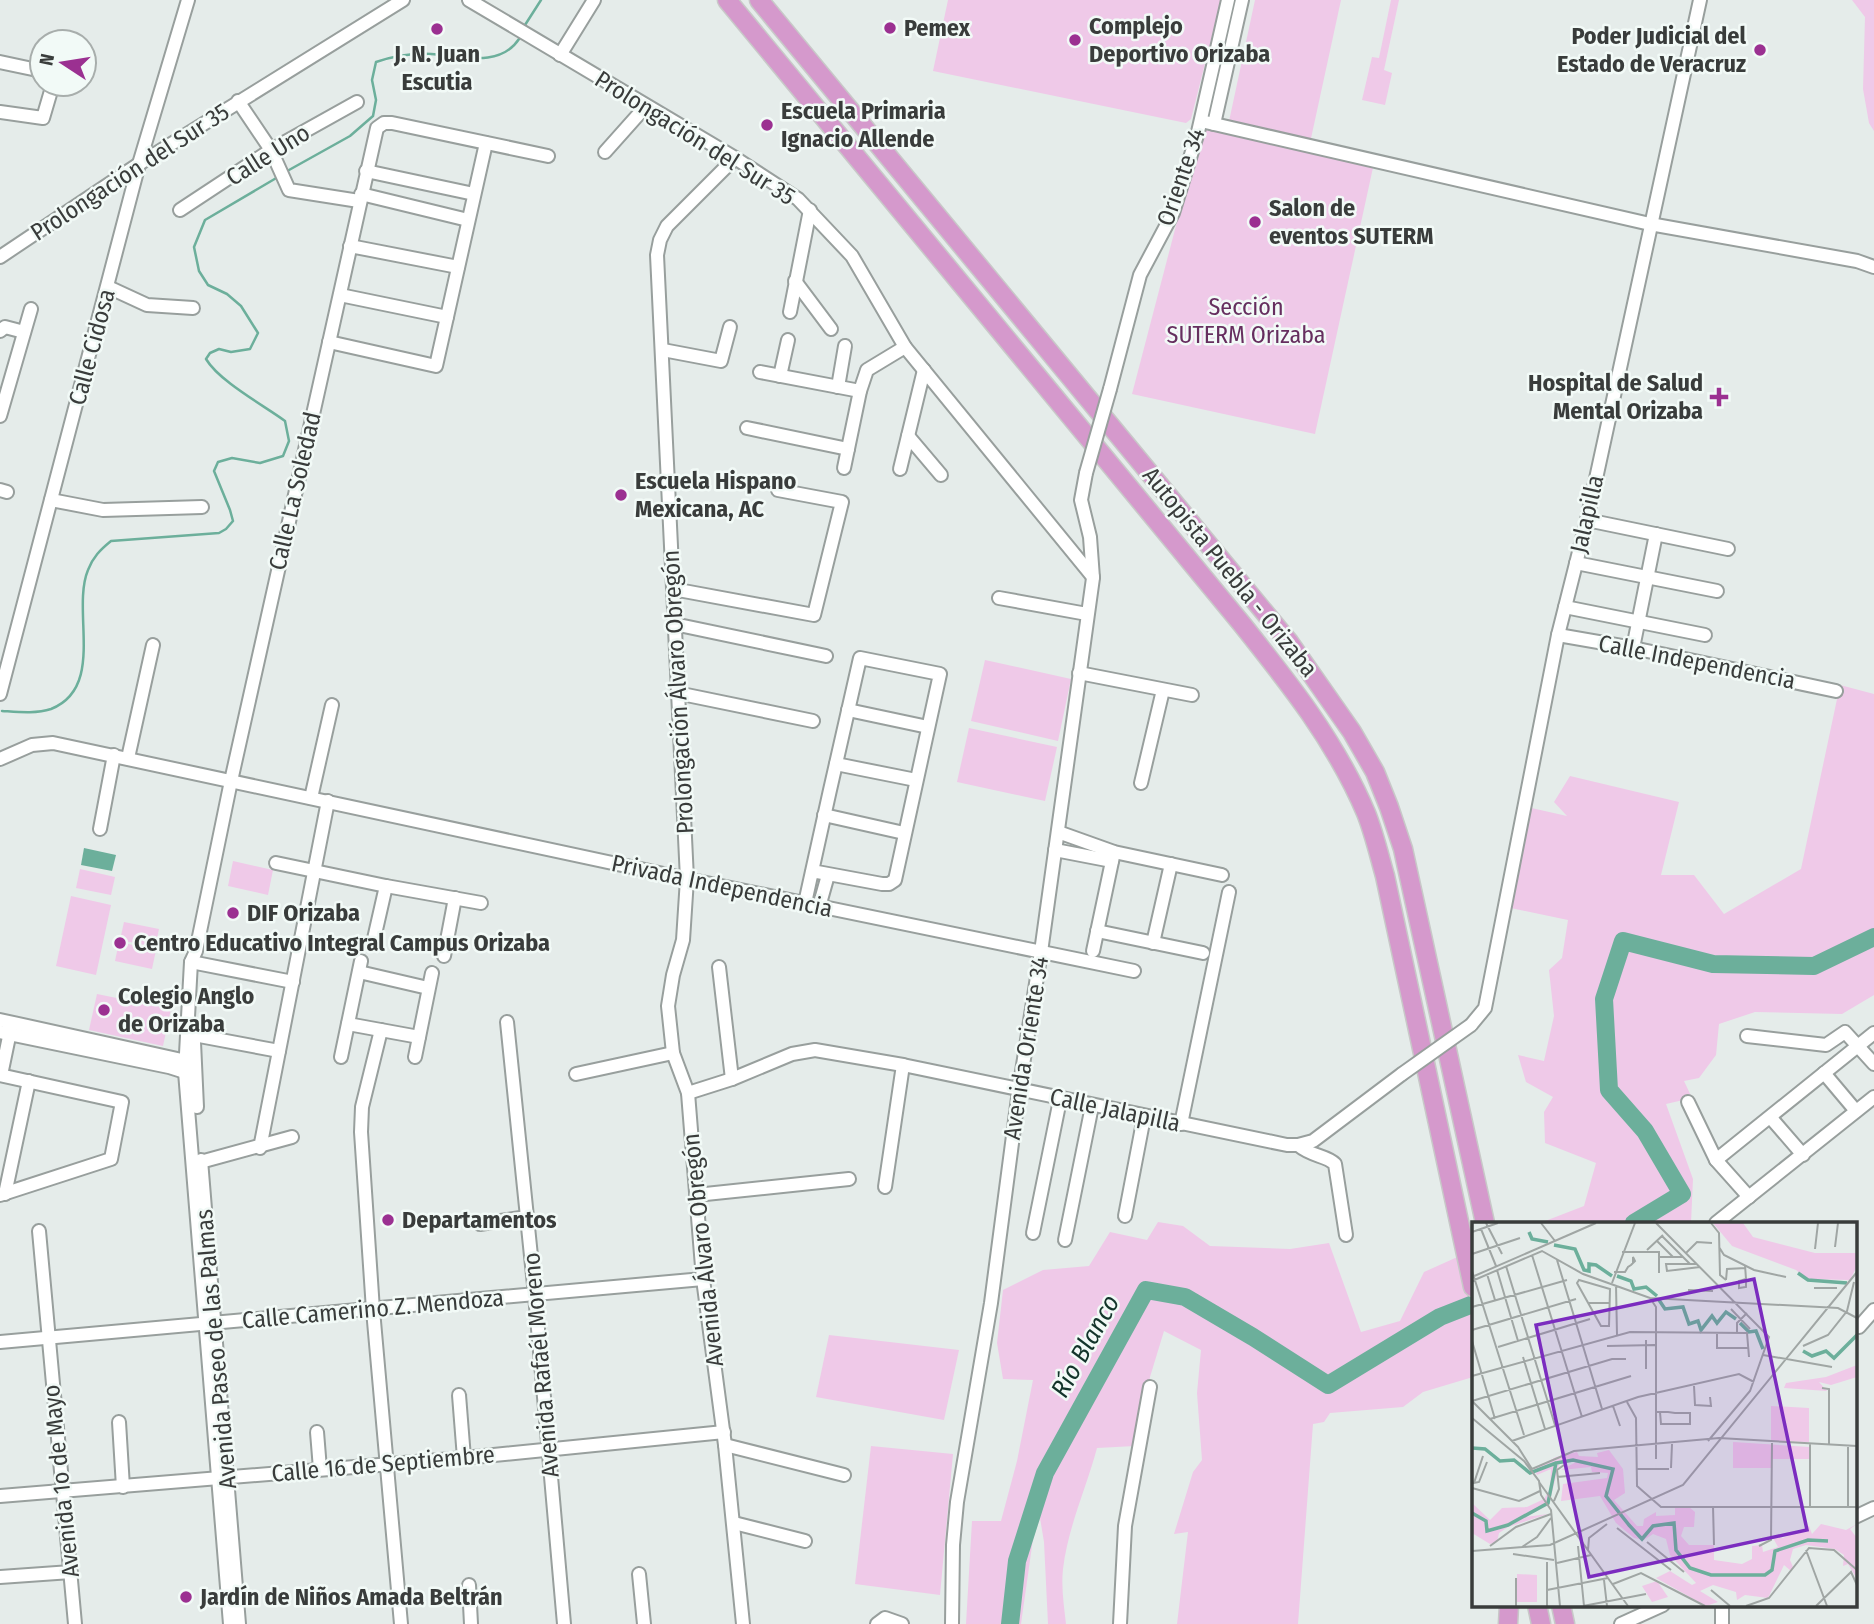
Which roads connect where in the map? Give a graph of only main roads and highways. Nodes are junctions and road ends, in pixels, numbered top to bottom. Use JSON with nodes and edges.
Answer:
{"nodes":[{"id":1,"x":727,"y":0,"type":"edge"},
{"id":2,"x":759,"y":0,"type":"edge"},
{"id":3,"x":1485,"y":1222,"type":"edge"},
{"id":4,"x":1472,"y":1282,"type":"edge"},
{"id":5,"x":1509,"y":1606,"type":"edge"},
{"id":6,"x":1537,"y":1606,"type":"edge"},
{"id":7,"x":1562,"y":1606,"type":"edge"},
{"id":8,"x":1508,"y":1624,"type":"edge"},
{"id":9,"x":1541,"y":1624,"type":"edge"},
{"id":10,"x":1565,"y":1624,"type":"edge"}],
"edges":[{"from":1,"to":4,"type":"highway","name":"Autopista Puebla - Orizaba"},
{"from":2,"to":3,"type":"highway","name":"Autopista Puebla - Orizaba"},
{"from":5,"to":8,"type":"highway"},
{"from":6,"to":9,"type":"highway"},
{"from":7,"to":10,"type":"highway"}]}
